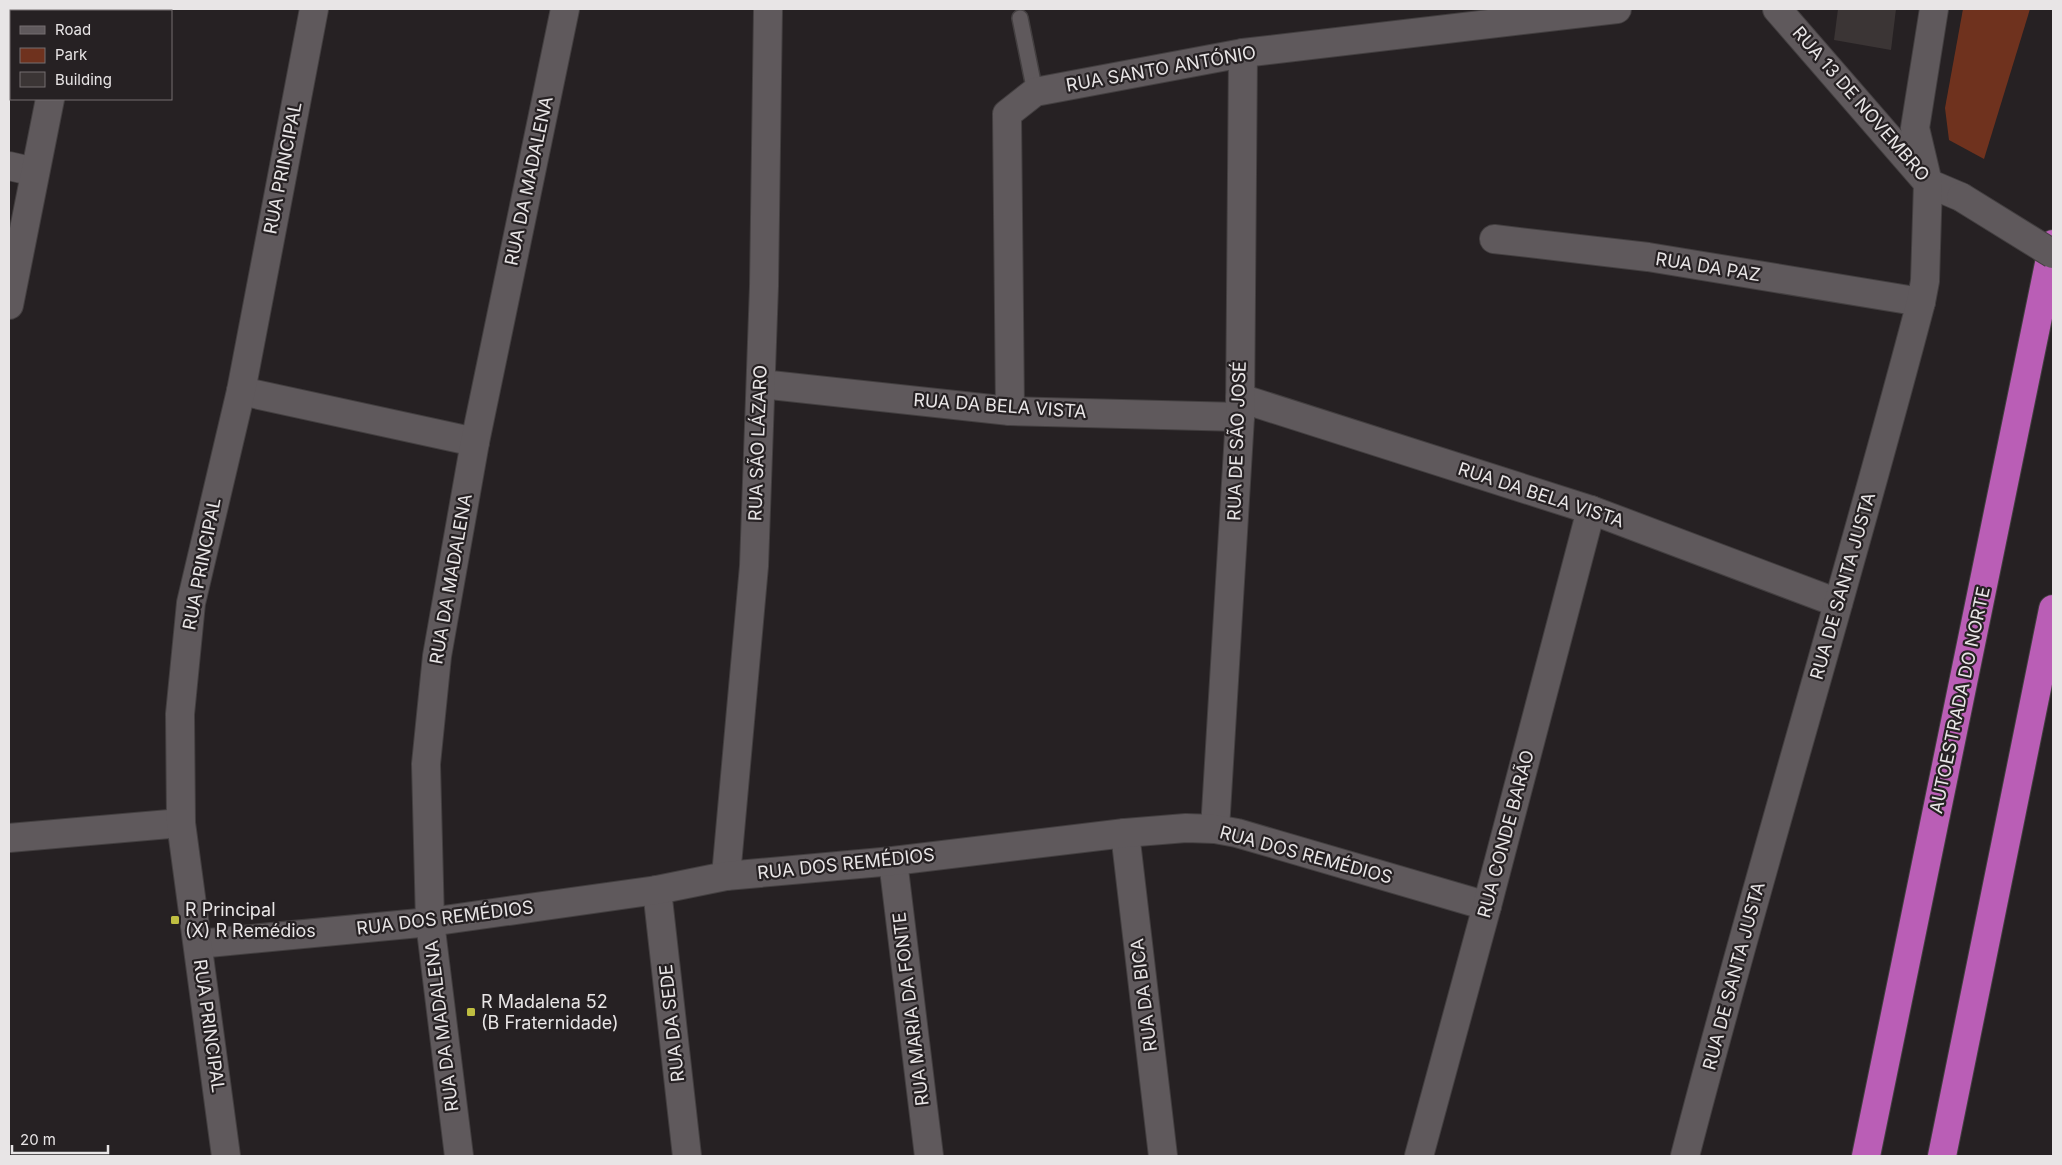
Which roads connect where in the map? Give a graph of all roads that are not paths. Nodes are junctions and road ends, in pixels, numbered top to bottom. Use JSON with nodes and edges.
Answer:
{"nodes":[{"id":1,"x":314,"y":9,"type":"edge"},
{"id":2,"x":565,"y":9,"type":"edge"},
{"id":3,"x":768,"y":9,"type":"edge"},
{"id":4,"x":1617,"y":9,"type":"edge"},
{"id":5,"x":1777,"y":9,"type":"edge"},
{"id":6,"x":1934,"y":9,"type":"edge"},
{"id":7,"x":1020,"y":18,"type":"dead end"},
{"id":8,"x":1242,"y":53,"type":"junction"},
{"id":9,"x":1035,"y":92,"type":"junction"},
{"id":10,"x":50,"y":100,"type":"edge"},
{"id":11,"x":9,"y":166,"type":"edge"},
{"id":12,"x":35,"y":172,"type":"junction"},
{"id":13,"x":1928,"y":183,"type":"junction"},
{"id":14,"x":1494,"y":239,"type":"dead end"},
{"id":15,"x":2053,"y":244,"type":"edge"},
{"id":16,"x":2053,"y":254,"type":"edge"},
{"id":17,"x":1921,"y":302,"type":"junction"},
{"id":18,"x":9,"y":305,"type":"edge"},
{"id":19,"x":761,"y":384,"type":"junction"},
{"id":20,"x":240,"y":391,"type":"junction"},
{"id":21,"x":1240,"y":407,"type":"junction"},
{"id":22,"x":1010,"y":411,"type":"junction"},
{"id":23,"x":475,"y":442,"type":"junction"},
{"id":24,"x":1590,"y":510,"type":"junction"},
{"id":25,"x":1838,"y":603,"type":"junction"},
{"id":26,"x":2053,"y":609,"type":"edge"},
{"id":27,"x":181,"y":823,"type":"junction"},
{"id":28,"x":1215,"y":829,"type":"junction"},
{"id":29,"x":1125,"y":833,"type":"junction"},
{"id":30,"x":9,"y":838,"type":"edge"},
{"id":31,"x":893,"y":861,"type":"junction"},
{"id":32,"x":726,"y":876,"type":"junction"},
{"id":33,"x":657,"y":890,"type":"junction"},
{"id":34,"x":1487,"y":906,"type":"junction"},
{"id":35,"x":430,"y":922,"type":"junction"},
{"id":36,"x":198,"y":944,"type":"junction"},
{"id":37,"x":226,"y":1156,"type":"edge"},
{"id":38,"x":459,"y":1156,"type":"edge"},
{"id":39,"x":687,"y":1156,"type":"edge"},
{"id":40,"x":929,"y":1156,"type":"edge"},
{"id":41,"x":1164,"y":1156,"type":"edge"},
{"id":42,"x":1419,"y":1156,"type":"edge"},
{"id":43,"x":1685,"y":1156,"type":"edge"},
{"id":44,"x":1866,"y":1156,"type":"edge"},
{"id":45,"x":1942,"y":1156,"type":"edge"}],
"edges":[{"from":1,"to":20,"type":"street","name":"RUA PRINCIPAL"},
{"from":2,"to":23,"type":"street","name":"RUA DA MADALENA"},
{"from":3,"to":19,"type":"street","name":"RUA SÃO LÁZARO"},
{"from":4,"to":8,"type":"street","name":"RUA SANTO ANTÓNIO"},
{"from":5,"to":13,"type":"street","name":"RUA 13 DE NOVEMBRO"},
{"from":6,"to":13,"type":"street","name":"RUA DE SANTA JUSTA"},
{"from":7,"to":9,"type":"lane"},
{"from":8,"to":9,"type":"street","name":"RUA SANTO ANTÓNIO"},
{"from":8,"to":21,"type":"street","name":"RUA DE SÃO JOSÉ"},
{"from":9,"to":22,"type":"street","name":"RUA SANTO ANTÓNIO"},
{"from":10,"to":12,"type":"street"},
{"from":11,"to":12,"type":"street"},
{"from":12,"to":18,"type":"street"},
{"from":13,"to":16,"type":"street","name":"RUA 13 DE NOVEMBRO","bridge":true},
{"from":13,"to":17,"type":"street","name":"RUA DE SANTA JUSTA"},
{"from":14,"to":17,"type":"street","name":"RUA DA PAZ"},
{"from":15,"to":44,"type":"highway","name":"AUTOESTRADA DO NORTE"},
{"from":17,"to":25,"type":"street","name":"RUA DE SANTA JUSTA"},
{"from":19,"to":22,"type":"street","name":"RUA DA BELA VISTA"},
{"from":19,"to":32,"type":"street","name":"RUA SÃO LÁZARO"},
{"from":20,"to":23,"type":"street"},
{"from":20,"to":27,"type":"street","name":"RUA PRINCIPAL"},
{"from":21,"to":22,"type":"street","name":"RUA DA BELA VISTA"},
{"from":21,"to":24,"type":"street","name":"RUA DA BELA VISTA"},
{"from":21,"to":28,"type":"street","name":"RUA DE SÃO JOSÉ"},
{"from":23,"to":35,"type":"street","name":"RUA DA MADALENA"},
{"from":24,"to":25,"type":"street","name":"RUA DA BELA VISTA"},
{"from":24,"to":34,"type":"street","name":"RUA CONDE BARÃO"},
{"from":25,"to":43,"type":"street","name":"RUA DE SANTA JUSTA"},
{"from":26,"to":45,"type":"highway"},
{"from":27,"to":30,"type":"street"},
{"from":27,"to":36,"type":"street","name":"RUA PRINCIPAL"},
{"from":28,"to":29,"type":"street","name":"RUA DOS REMÉDIOS"},
{"from":28,"to":34,"type":"street","name":"RUA DOS REMÉDIOS"},
{"from":29,"to":31,"type":"street","name":"RUA DOS REMÉDIOS"},
{"from":29,"to":41,"type":"street","name":"RUA DA BICA"},
{"from":31,"to":32,"type":"street","name":"RUA DOS REMÉDIOS"},
{"from":31,"to":40,"type":"street","name":"RUA MARIA DA FONTE"},
{"from":32,"to":33,"type":"street","name":"RUA DOS REMÉDIOS"},
{"from":33,"to":35,"type":"street","name":"RUA DOS REMÉDIOS"},
{"from":33,"to":39,"type":"street","name":"RUA DA SEDE"},
{"from":34,"to":42,"type":"street","name":"RUA CONDE BARÃO"},
{"from":35,"to":36,"type":"street","name":"RUA DOS REMÉDIOS"},
{"from":35,"to":38,"type":"street","name":"RUA DA MADALENA"},
{"from":36,"to":37,"type":"street","name":"RUA PRINCIPAL"}]}
